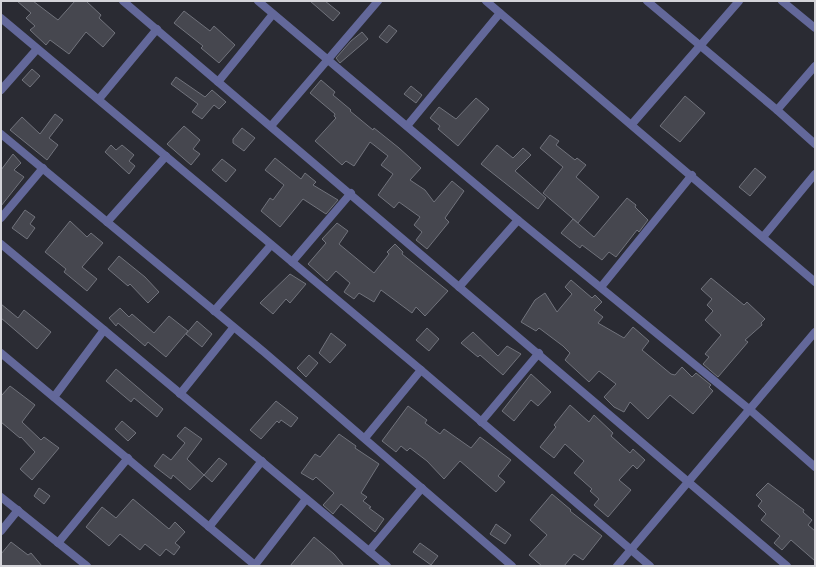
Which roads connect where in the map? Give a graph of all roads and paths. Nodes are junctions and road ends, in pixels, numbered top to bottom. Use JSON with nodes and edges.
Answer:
{"nodes":[{"id":1,"x":123,"y":1,"type":"edge"},
{"id":2,"x":258,"y":1,"type":"edge"},
{"id":3,"x":378,"y":1,"type":"edge"},
{"id":4,"x":486,"y":1,"type":"edge"},
{"id":5,"x":646,"y":1,"type":"edge"},
{"id":6,"x":739,"y":1,"type":"edge"},
{"id":7,"x":782,"y":1,"type":"edge"},
{"id":8,"x":500,"y":13,"type":"junction"},
{"id":9,"x":273,"y":14,"type":"junction"},
{"id":10,"x":1,"y":18,"type":"edge"},
{"id":11,"x":815,"y":28,"type":"edge"},
{"id":12,"x":158,"y":29,"type":"junction"},
{"id":13,"x":700,"y":47,"type":"junction"},
{"id":14,"x":37,"y":49,"type":"junction"},
{"id":15,"x":327,"y":58,"type":"junction"},
{"id":16,"x":815,"y":66,"type":"edge"},
{"id":17,"x":218,"y":82,"type":"junction"},
{"id":18,"x":1,"y":90,"type":"edge"},
{"id":19,"x":99,"y":98,"type":"junction"},
{"id":20,"x":777,"y":110,"type":"junction"},
{"id":21,"x":632,"y":124,"type":"junction"},
{"id":22,"x":271,"y":126,"type":"junction"},
{"id":23,"x":407,"y":126,"type":"junction"},
{"id":24,"x":1,"y":134,"type":"edge"},
{"id":25,"x":815,"y":144,"type":"edge"},
{"id":26,"x":166,"y":156,"type":"junction"},
{"id":27,"x":43,"y":168,"type":"junction"},
{"id":28,"x":815,"y":174,"type":"edge"},
{"id":29,"x":692,"y":175,"type":"junction"},
{"id":30,"x":350,"y":193,"type":"junction"},
{"id":31,"x":1,"y":218,"type":"edge"},
{"id":32,"x":518,"y":220,"type":"junction"},
{"id":33,"x":107,"y":222,"type":"junction"},
{"id":34,"x":763,"y":237,"type":"junction"},
{"id":35,"x":1,"y":244,"type":"edge"},
{"id":36,"x":271,"y":245,"type":"junction"},
{"id":37,"x":292,"y":262,"type":"junction"},
{"id":38,"x":815,"y":282,"type":"edge"},
{"id":39,"x":459,"y":287,"type":"junction"},
{"id":40,"x":601,"y":287,"type":"junction"},
{"id":41,"x":214,"y":311,"type":"junction"},
{"id":42,"x":233,"y":328,"type":"junction"},
{"id":43,"x":104,"y":330,"type":"junction"},
{"id":44,"x":815,"y":332,"type":"edge"},
{"id":45,"x":1,"y":353,"type":"edge"},
{"id":46,"x":539,"y":353,"type":"junction"},
{"id":47,"x":421,"y":370,"type":"junction"},
{"id":48,"x":180,"y":394,"type":"junction"},
{"id":49,"x":54,"y":397,"type":"junction"},
{"id":50,"x":749,"y":409,"type":"junction"},
{"id":51,"x":481,"y":422,"type":"junction"},
{"id":52,"x":365,"y":438,"type":"junction"},
{"id":53,"x":128,"y":458,"type":"junction"},
{"id":54,"x":262,"y":461,"type":"junction"},
{"id":55,"x":815,"y":466,"type":"edge"},
{"id":56,"x":688,"y":482,"type":"junction"},
{"id":57,"x":422,"y":488,"type":"junction"},
{"id":58,"x":1,"y":496,"type":"edge"},
{"id":59,"x":306,"y":498,"type":"junction"},
{"id":60,"x":18,"y":510,"type":"junction"},
{"id":61,"x":209,"y":527,"type":"junction"},
{"id":62,"x":1,"y":531,"type":"edge"},
{"id":63,"x":58,"y":542,"type":"junction"},
{"id":64,"x":631,"y":549,"type":"junction"},
{"id":65,"x":369,"y":551,"type":"junction"},
{"id":66,"x":256,"y":565,"type":"edge"},
{"id":67,"x":87,"y":566,"type":"edge"},
{"id":68,"x":387,"y":566,"type":"edge"},
{"id":69,"x":512,"y":566,"type":"edge"},
{"id":70,"x":617,"y":566,"type":"edge"},
{"id":71,"x":650,"y":566,"type":"edge"},
{"id":72,"x":787,"y":566,"type":"edge"}],
"edges":[{"from":1,"to":12,"type":"street"},
{"from":2,"to":9,"type":"street"},
{"from":3,"to":15,"type":"street"},
{"from":4,"to":8,"type":"street"},
{"from":5,"to":13,"type":"street"},
{"from":6,"to":13,"type":"street"},
{"from":7,"to":11,"type":"street"},
{"from":8,"to":21,"type":"street"},
{"from":8,"to":23,"type":"street"},
{"from":9,"to":15,"type":"street"},
{"from":9,"to":17,"type":"street"},
{"from":10,"to":14,"type":"street"},
{"from":12,"to":17,"type":"street"},
{"from":12,"to":19,"type":"street"},
{"from":13,"to":20,"type":"street"},
{"from":13,"to":21,"type":"street"},
{"from":14,"to":18,"type":"street"},
{"from":14,"to":19,"type":"street"},
{"from":15,"to":22,"type":"street"},
{"from":15,"to":23,"type":"street"},
{"from":16,"to":20,"type":"street"},
{"from":17,"to":22,"type":"street"},
{"from":19,"to":26,"type":"street"},
{"from":20,"to":25,"type":"street"},
{"from":21,"to":29,"type":"street"},
{"from":22,"to":30,"type":"street"},
{"from":23,"to":32,"type":"street"},
{"from":24,"to":27,"type":"street"},
{"from":26,"to":33,"type":"street"},
{"from":26,"to":36,"type":"street"},
{"from":27,"to":31,"type":"street"},
{"from":27,"to":33,"type":"street"},
{"from":28,"to":34,"type":"street"},
{"from":29,"to":34,"type":"street"},
{"from":29,"to":40,"type":"street"},
{"from":30,"to":37,"type":"street"},
{"from":30,"to":39,"type":"street"},
{"from":32,"to":39,"type":"street"},
{"from":32,"to":40,"type":"street"},
{"from":33,"to":41,"type":"street"},
{"from":34,"to":38,"type":"street"},
{"from":35,"to":43,"type":"street"},
{"from":36,"to":37,"type":"street"},
{"from":36,"to":41,"type":"street"},
{"from":37,"to":47,"type":"street"},
{"from":39,"to":46,"type":"street"},
{"from":40,"to":50,"type":"street"},
{"from":41,"to":42,"type":"street"},
{"from":42,"to":48,"type":"street"},
{"from":42,"to":52,"type":"street"},
{"from":43,"to":48,"type":"street"},
{"from":43,"to":49,"type":"street"},
{"from":44,"to":50,"type":"street"},
{"from":45,"to":49,"type":"street"},
{"from":46,"to":51,"type":"street"},
{"from":46,"to":56,"type":"street"},
{"from":47,"to":51,"type":"street"},
{"from":47,"to":52,"type":"street"},
{"from":48,"to":54,"type":"street"},
{"from":49,"to":53,"type":"street"},
{"from":50,"to":55,"type":"street"},
{"from":50,"to":56,"type":"street"},
{"from":51,"to":64,"type":"street"},
{"from":52,"to":57,"type":"street"},
{"from":53,"to":61,"type":"street"},
{"from":53,"to":63,"type":"street"},
{"from":54,"to":59,"type":"street"},
{"from":54,"to":61,"type":"street"},
{"from":56,"to":64,"type":"street"},
{"from":56,"to":72,"type":"street"},
{"from":57,"to":65,"type":"street"},
{"from":57,"to":69,"type":"street"},
{"from":58,"to":60,"type":"street"},
{"from":59,"to":65,"type":"street"},
{"from":59,"to":66,"type":"street"},
{"from":60,"to":62,"type":"street"},
{"from":60,"to":63,"type":"street"},
{"from":61,"to":66,"type":"street"},
{"from":63,"to":67,"type":"street"},
{"from":64,"to":70,"type":"street"},
{"from":64,"to":71,"type":"street"},
{"from":65,"to":68,"type":"street"}]}
